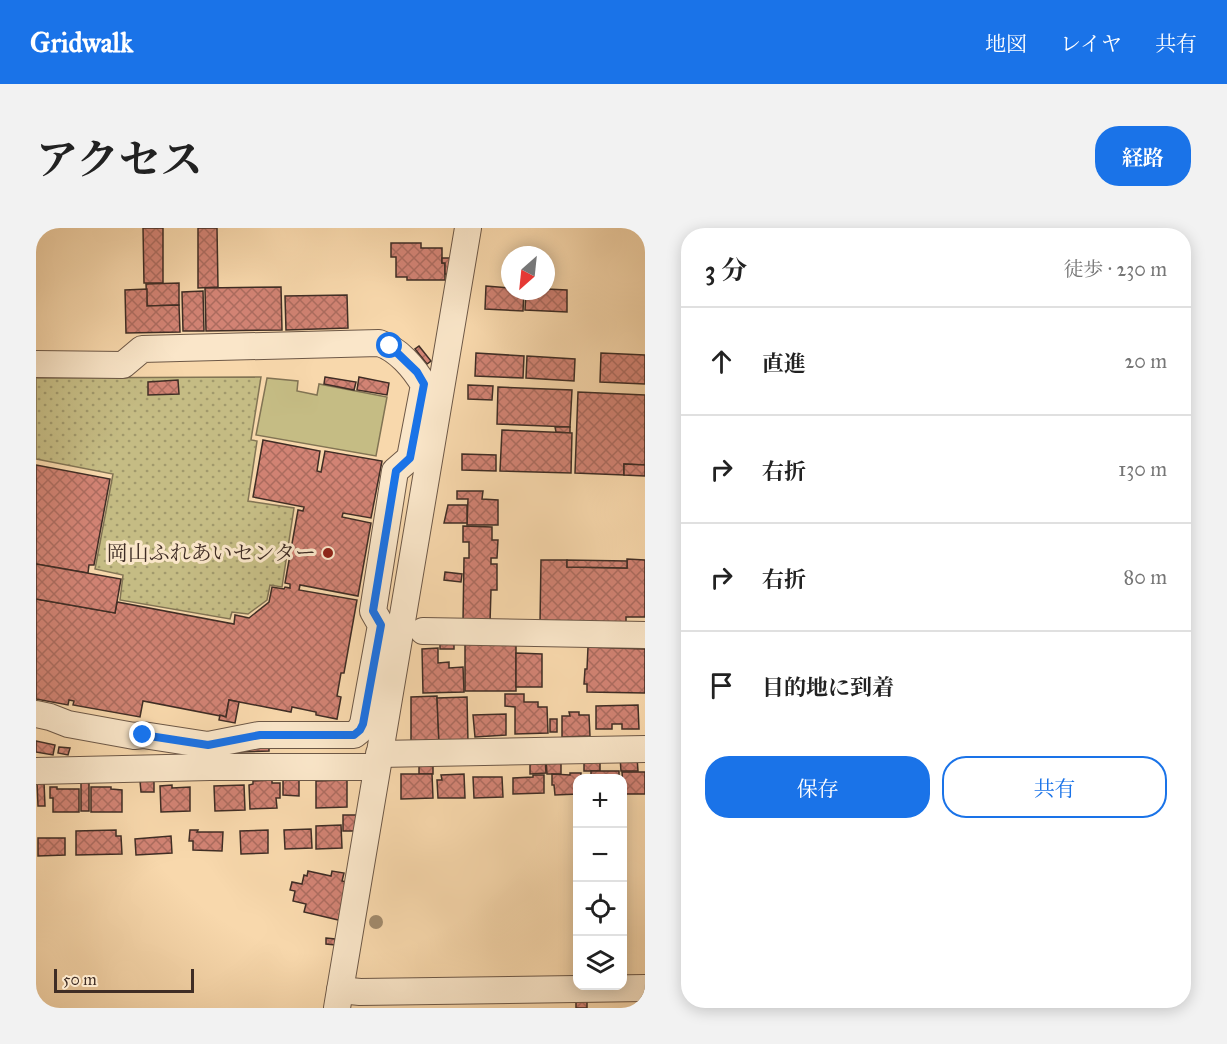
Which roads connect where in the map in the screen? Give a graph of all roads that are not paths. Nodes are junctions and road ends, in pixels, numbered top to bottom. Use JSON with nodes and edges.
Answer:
{"nodes":[{"id":1,"x":468,"y":228,"type":"edge"},
{"id":2,"x":36,"y":364,"type":"edge"},
{"id":3,"x":423,"y":631,"type":"dead end"},
{"id":4,"x":645,"y":634,"type":"edge"},
{"id":5,"x":36,"y":714,"type":"edge"},
{"id":6,"x":645,"y":749,"type":"edge"},
{"id":7,"x":385,"y":758,"type":"junction"},
{"id":8,"x":36,"y":771,"type":"edge"},
{"id":9,"x":645,"y":988,"type":"edge"},
{"id":10,"x":345,"y":995,"type":"edge"}],
"edges":[{"from":1,"to":7,"type":"street"},
{"from":2,"to":5,"type":"street"},
{"from":3,"to":4,"type":"street"},
{"from":6,"to":7,"type":"street"},
{"from":7,"to":8,"type":"street"},
{"from":7,"to":10,"type":"street"},
{"from":9,"to":10,"type":"street"}]}
